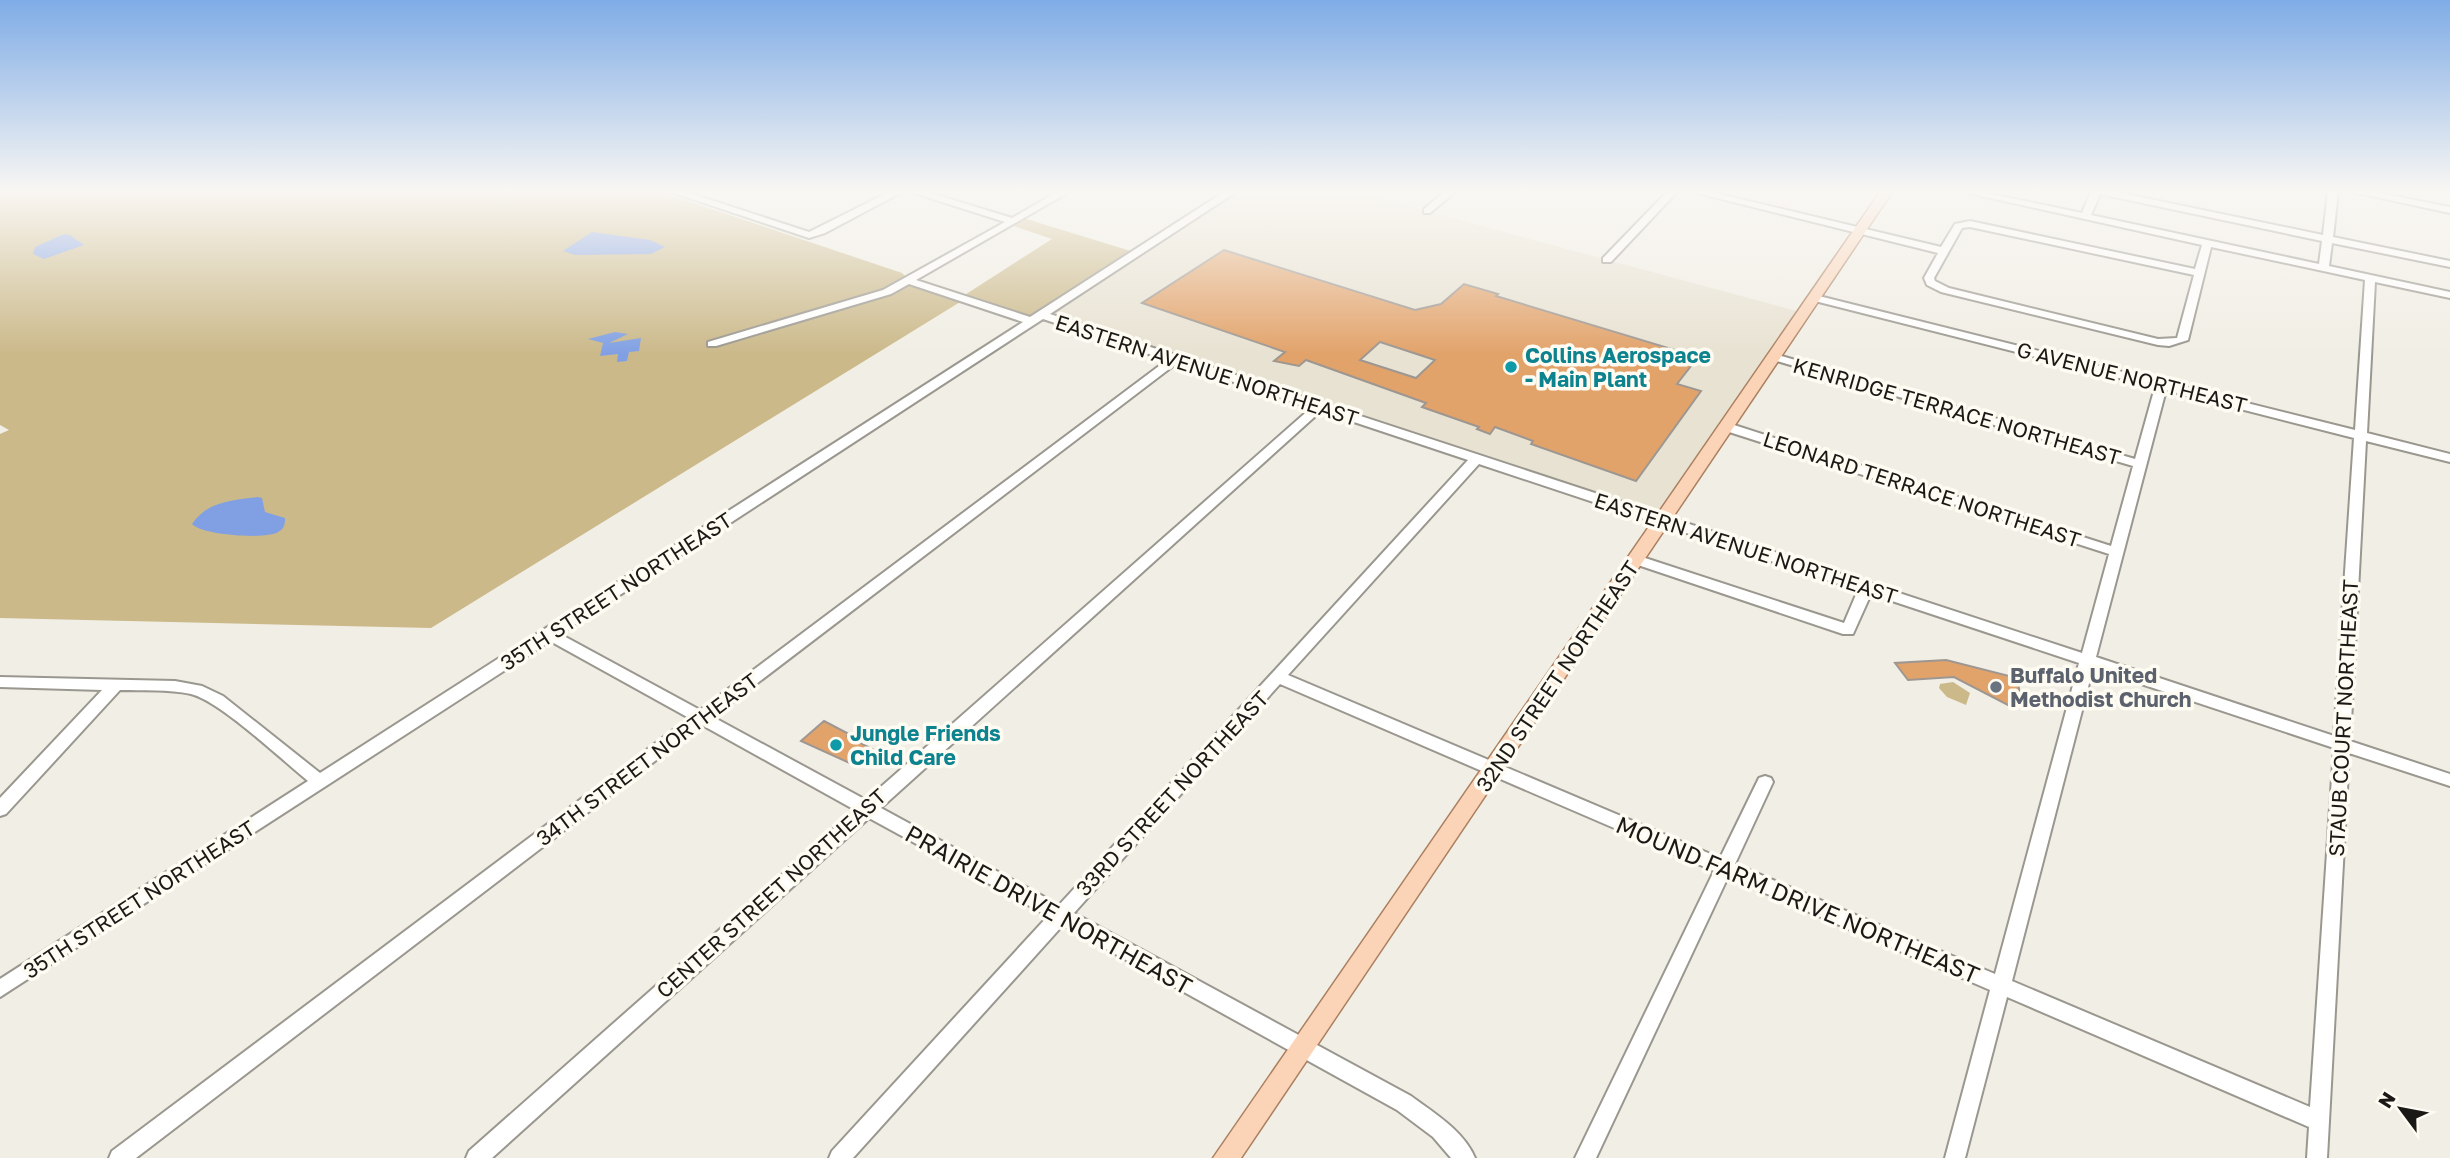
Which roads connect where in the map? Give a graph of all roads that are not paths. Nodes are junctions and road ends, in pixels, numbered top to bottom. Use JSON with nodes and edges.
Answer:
{"nodes":[{"id":1,"x":970,"y":246,"type":"edge"},
{"id":2,"x":1148,"y":246,"type":"edge"},
{"id":3,"x":1620,"y":246,"type":"edge"},
{"id":4,"x":1850,"y":246,"type":"edge"},
{"id":5,"x":1923,"y":246,"type":"edge"},
{"id":6,"x":1947,"y":246,"type":"edge"},
{"id":7,"x":2073,"y":246,"type":"edge"},
{"id":8,"x":2206,"y":246,"type":"edge"},
{"id":9,"x":2221,"y":246,"type":"edge"},
{"id":10,"x":2326,"y":246,"type":"edge"},
{"id":11,"x":2362,"y":246,"type":"edge"},
{"id":12,"x":1944,"y":251,"type":"junction"},
{"id":13,"x":1607,"y":260,"type":"dead end"},
{"id":14,"x":2450,"y":264,"type":"edge"},
{"id":15,"x":2324,"y":268,"type":"junction"},
{"id":16,"x":2199,"y":273,"type":"junction"},
{"id":17,"x":2370,"y":277,"type":"junction"},
{"id":18,"x":909,"y":281,"type":"junction"},
{"id":19,"x":2450,"y":295,"type":"edge"},
{"id":20,"x":1815,"y":298,"type":"junction"},
{"id":21,"x":1037,"y":318,"type":"junction"},
{"id":22,"x":712,"y":344,"type":"dead end"},
{"id":23,"x":1773,"y":357,"type":"junction"},
{"id":24,"x":1175,"y":359,"type":"junction"},
{"id":25,"x":2161,"y":385,"type":"junction"},
{"id":26,"x":1319,"y":407,"type":"junction"},
{"id":27,"x":1727,"y":427,"type":"junction"},
{"id":28,"x":2360,"y":434,"type":"junction"},
{"id":29,"x":2450,"y":457,"type":"edge"},
{"id":30,"x":1476,"y":459,"type":"junction"},
{"id":31,"x":2140,"y":464,"type":"junction"},
{"id":32,"x":1663,"y":521,"type":"junction"},
{"id":33,"x":2116,"y":552,"type":"junction"},
{"id":34,"x":1637,"y":560,"type":"junction"},
{"id":35,"x":1866,"y":588,"type":"junction"},
{"id":36,"x":549,"y":634,"type":"junction"},
{"id":37,"x":2087,"y":661,"type":"junction"},
{"id":38,"x":1278,"y":677,"type":"junction"},
{"id":39,"x":0,"y":682,"type":"edge"},
{"id":40,"x":117,"y":684,"type":"junction"},
{"id":41,"x":703,"y":718,"type":"junction"},
{"id":42,"x":2342,"y":745,"type":"junction"},
{"id":43,"x":1494,"y":769,"type":"junction"},
{"id":44,"x":2450,"y":780,"type":"edge"},
{"id":45,"x":319,"y":781,"type":"junction"},
{"id":46,"x":1765,"y":782,"type":"dead end"},
{"id":47,"x":0,"y":809,"type":"edge"},
{"id":48,"x":865,"y":810,"type":"junction"},
{"id":49,"x":1724,"y":868,"type":"junction"},
{"id":50,"x":1060,"y":914,"type":"junction"},
{"id":51,"x":2001,"y":985,"type":"junction"},
{"id":52,"x":0,"y":989,"type":"edge"},
{"id":53,"x":1301,"y":1047,"type":"junction"},
{"id":54,"x":2319,"y":1121,"type":"junction"},
{"id":55,"x":119,"y":1158,"type":"edge"},
{"id":56,"x":476,"y":1158,"type":"edge"},
{"id":57,"x":839,"y":1158,"type":"edge"},
{"id":58,"x":1226,"y":1158,"type":"edge"},
{"id":59,"x":1465,"y":1158,"type":"edge"},
{"id":60,"x":1585,"y":1158,"type":"edge"},
{"id":61,"x":1955,"y":1158,"type":"edge"},
{"id":62,"x":2316,"y":1158,"type":"edge"}],
"edges":[{"from":1,"to":18,"type":"street"},
{"from":2,"to":21,"type":"street","name":"35TH STREET NORTHEAST"},
{"from":3,"to":13,"type":"street"},
{"from":4,"to":20,"type":"main road","name":"32ND STREET NORTHEAST"},
{"from":5,"to":12,"type":"street"},
{"from":6,"to":12,"type":"street"},
{"from":7,"to":16,"type":"street"},
{"from":8,"to":16,"type":"street"},
{"from":9,"to":15,"type":"street"},
{"from":10,"to":15,"type":"street"},
{"from":11,"to":14,"type":"street"},
{"from":12,"to":16,"type":"street"},
{"from":15,"to":17,"type":"street"},
{"from":17,"to":19,"type":"street"},
{"from":17,"to":28,"type":"street","name":"STAUB COURT NORTHEAST"},
{"from":18,"to":21,"type":"street","name":"EASTERN AVENUE NORTHEAST"},
{"from":18,"to":22,"type":"street"},
{"from":20,"to":23,"type":"main road","name":"32ND STREET NORTHEAST"},
{"from":20,"to":25,"type":"street","name":"G AVENUE NORTHEAST"},
{"from":21,"to":24,"type":"street","name":"EASTERN AVENUE NORTHEAST"},
{"from":21,"to":36,"type":"street","name":"35TH STREET NORTHEAST"},
{"from":23,"to":27,"type":"main road","name":"32ND STREET NORTHEAST"},
{"from":23,"to":31,"type":"street","name":"KENRIDGE TERRACE NORTHEAST"},
{"from":24,"to":26,"type":"street","name":"EASTERN AVENUE NORTHEAST"},
{"from":24,"to":41,"type":"street","name":"34TH STREET NORTHEAST"},
{"from":25,"to":28,"type":"street","name":"G AVENUE NORTHEAST"},
{"from":25,"to":31,"type":"street"},
{"from":26,"to":30,"type":"street","name":"EASTERN AVENUE NORTHEAST"},
{"from":26,"to":48,"type":"street","name":"CENTER STREET NORTHEAST"},
{"from":27,"to":32,"type":"main road","name":"32ND STREET NORTHEAST"},
{"from":27,"to":33,"type":"street","name":"LEONARD TERRACE NORTHEAST"},
{"from":28,"to":29,"type":"street","name":"G AVENUE NORTHEAST"},
{"from":28,"to":42,"type":"street","name":"STAUB COURT NORTHEAST"},
{"from":30,"to":32,"type":"street","name":"EASTERN AVENUE NORTHEAST"},
{"from":30,"to":38,"type":"street","name":"33RD STREET NORTHEAST"},
{"from":31,"to":33,"type":"street"},
{"from":32,"to":34,"type":"main road","name":"32ND STREET NORTHEAST"},
{"from":32,"to":35,"type":"street","name":"EASTERN AVENUE NORTHEAST"},
{"from":33,"to":37,"type":"street"},
{"from":34,"to":35,"type":"street"},
{"from":34,"to":43,"type":"main road","name":"32ND STREET NORTHEAST"},
{"from":35,"to":37,"type":"street","name":"EASTERN AVENUE NORTHEAST"},
{"from":36,"to":41,"type":"street","name":"PRAIRIE DRIVE NORTHEAST"},
{"from":36,"to":45,"type":"street","name":"35TH STREET NORTHEAST"},
{"from":37,"to":42,"type":"street","name":"EASTERN AVENUE NORTHEAST"},
{"from":37,"to":51,"type":"street"},
{"from":38,"to":43,"type":"street","name":"MOUND FARM DRIVE NORTHEAST"},
{"from":38,"to":50,"type":"street","name":"33RD STREET NORTHEAST"},
{"from":39,"to":40,"type":"street"},
{"from":40,"to":45,"type":"street"},
{"from":40,"to":47,"type":"street"},
{"from":41,"to":48,"type":"street","name":"PRAIRIE DRIVE NORTHEAST"},
{"from":41,"to":55,"type":"street","name":"34TH STREET NORTHEAST"},
{"from":42,"to":44,"type":"street","name":"EASTERN AVENUE NORTHEAST"},
{"from":42,"to":54,"type":"street","name":"STAUB COURT NORTHEAST"},
{"from":43,"to":49,"type":"street","name":"MOUND FARM DRIVE NORTHEAST"},
{"from":43,"to":53,"type":"main road","name":"32ND STREET NORTHEAST"},
{"from":45,"to":52,"type":"street","name":"35TH STREET NORTHEAST"},
{"from":46,"to":49,"type":"street"},
{"from":48,"to":50,"type":"street","name":"PRAIRIE DRIVE NORTHEAST"},
{"from":48,"to":56,"type":"street","name":"CENTER STREET NORTHEAST"},
{"from":49,"to":51,"type":"street","name":"MOUND FARM DRIVE NORTHEAST"},
{"from":49,"to":60,"type":"street"},
{"from":50,"to":53,"type":"street","name":"PRAIRIE DRIVE NORTHEAST"},
{"from":50,"to":57,"type":"street","name":"33RD STREET NORTHEAST"},
{"from":51,"to":54,"type":"street","name":"MOUND FARM DRIVE NORTHEAST"},
{"from":51,"to":61,"type":"street"},
{"from":53,"to":58,"type":"main road","name":"32ND STREET NORTHEAST"},
{"from":53,"to":59,"type":"street","name":"PRAIRIE DRIVE NORTHEAST"},
{"from":54,"to":62,"type":"street","name":"STAUB COURT NORTHEAST"}]}
